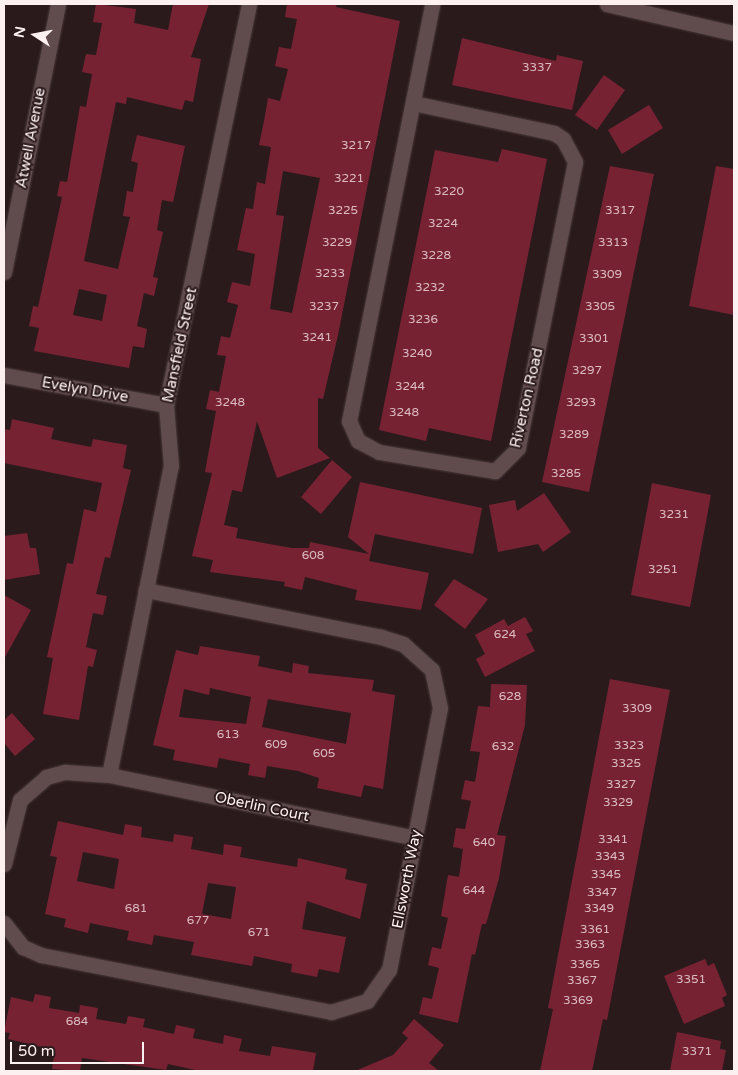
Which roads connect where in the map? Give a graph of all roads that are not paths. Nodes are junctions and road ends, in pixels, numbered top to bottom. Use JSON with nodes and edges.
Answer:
{"nodes":[{"id":1,"x":58,"y":4,"type":"edge"},
{"id":2,"x":249,"y":4,"type":"edge"},
{"id":3,"x":432,"y":4,"type":"edge"},
{"id":4,"x":607,"y":4,"type":"edge"},
{"id":5,"x":734,"y":33,"type":"edge"},
{"id":6,"x":413,"y":103,"type":"junction"},
{"id":7,"x":4,"y":272,"type":"edge"},
{"id":8,"x":4,"y":375,"type":"edge"},
{"id":9,"x":166,"y":405,"type":"junction"},
{"id":10,"x":146,"y":590,"type":"junction"},
{"id":11,"x":109,"y":775,"type":"junction"},
{"id":12,"x":415,"y":838,"type":"junction"},
{"id":13,"x":4,"y":864,"type":"edge"},
{"id":14,"x":4,"y":923,"type":"edge"}],
"edges":[{"from":1,"to":7,"type":"street","name":"Atwell Avenue"},
{"from":2,"to":9,"type":"street","name":"Mansfield Street"},
{"from":3,"to":6,"type":"street","name":"Riverton Road"},
{"from":4,"to":5,"type":"street"},
{"from":6,"to":6,"type":"street","name":"Riverton Road"},
{"from":8,"to":9,"type":"street","name":"Evelyn Drive"},
{"from":9,"to":10,"type":"street","name":"Mansfield Street"},
{"from":10,"to":11,"type":"street","name":"Mansfield Street"},
{"from":10,"to":12,"type":"street","name":"Ellsworth Way"},
{"from":11,"to":12,"type":"street","name":"Oberlin Court"},
{"from":11,"to":13,"type":"street"},
{"from":12,"to":14,"type":"street","name":"Ellsworth Way"}]}
